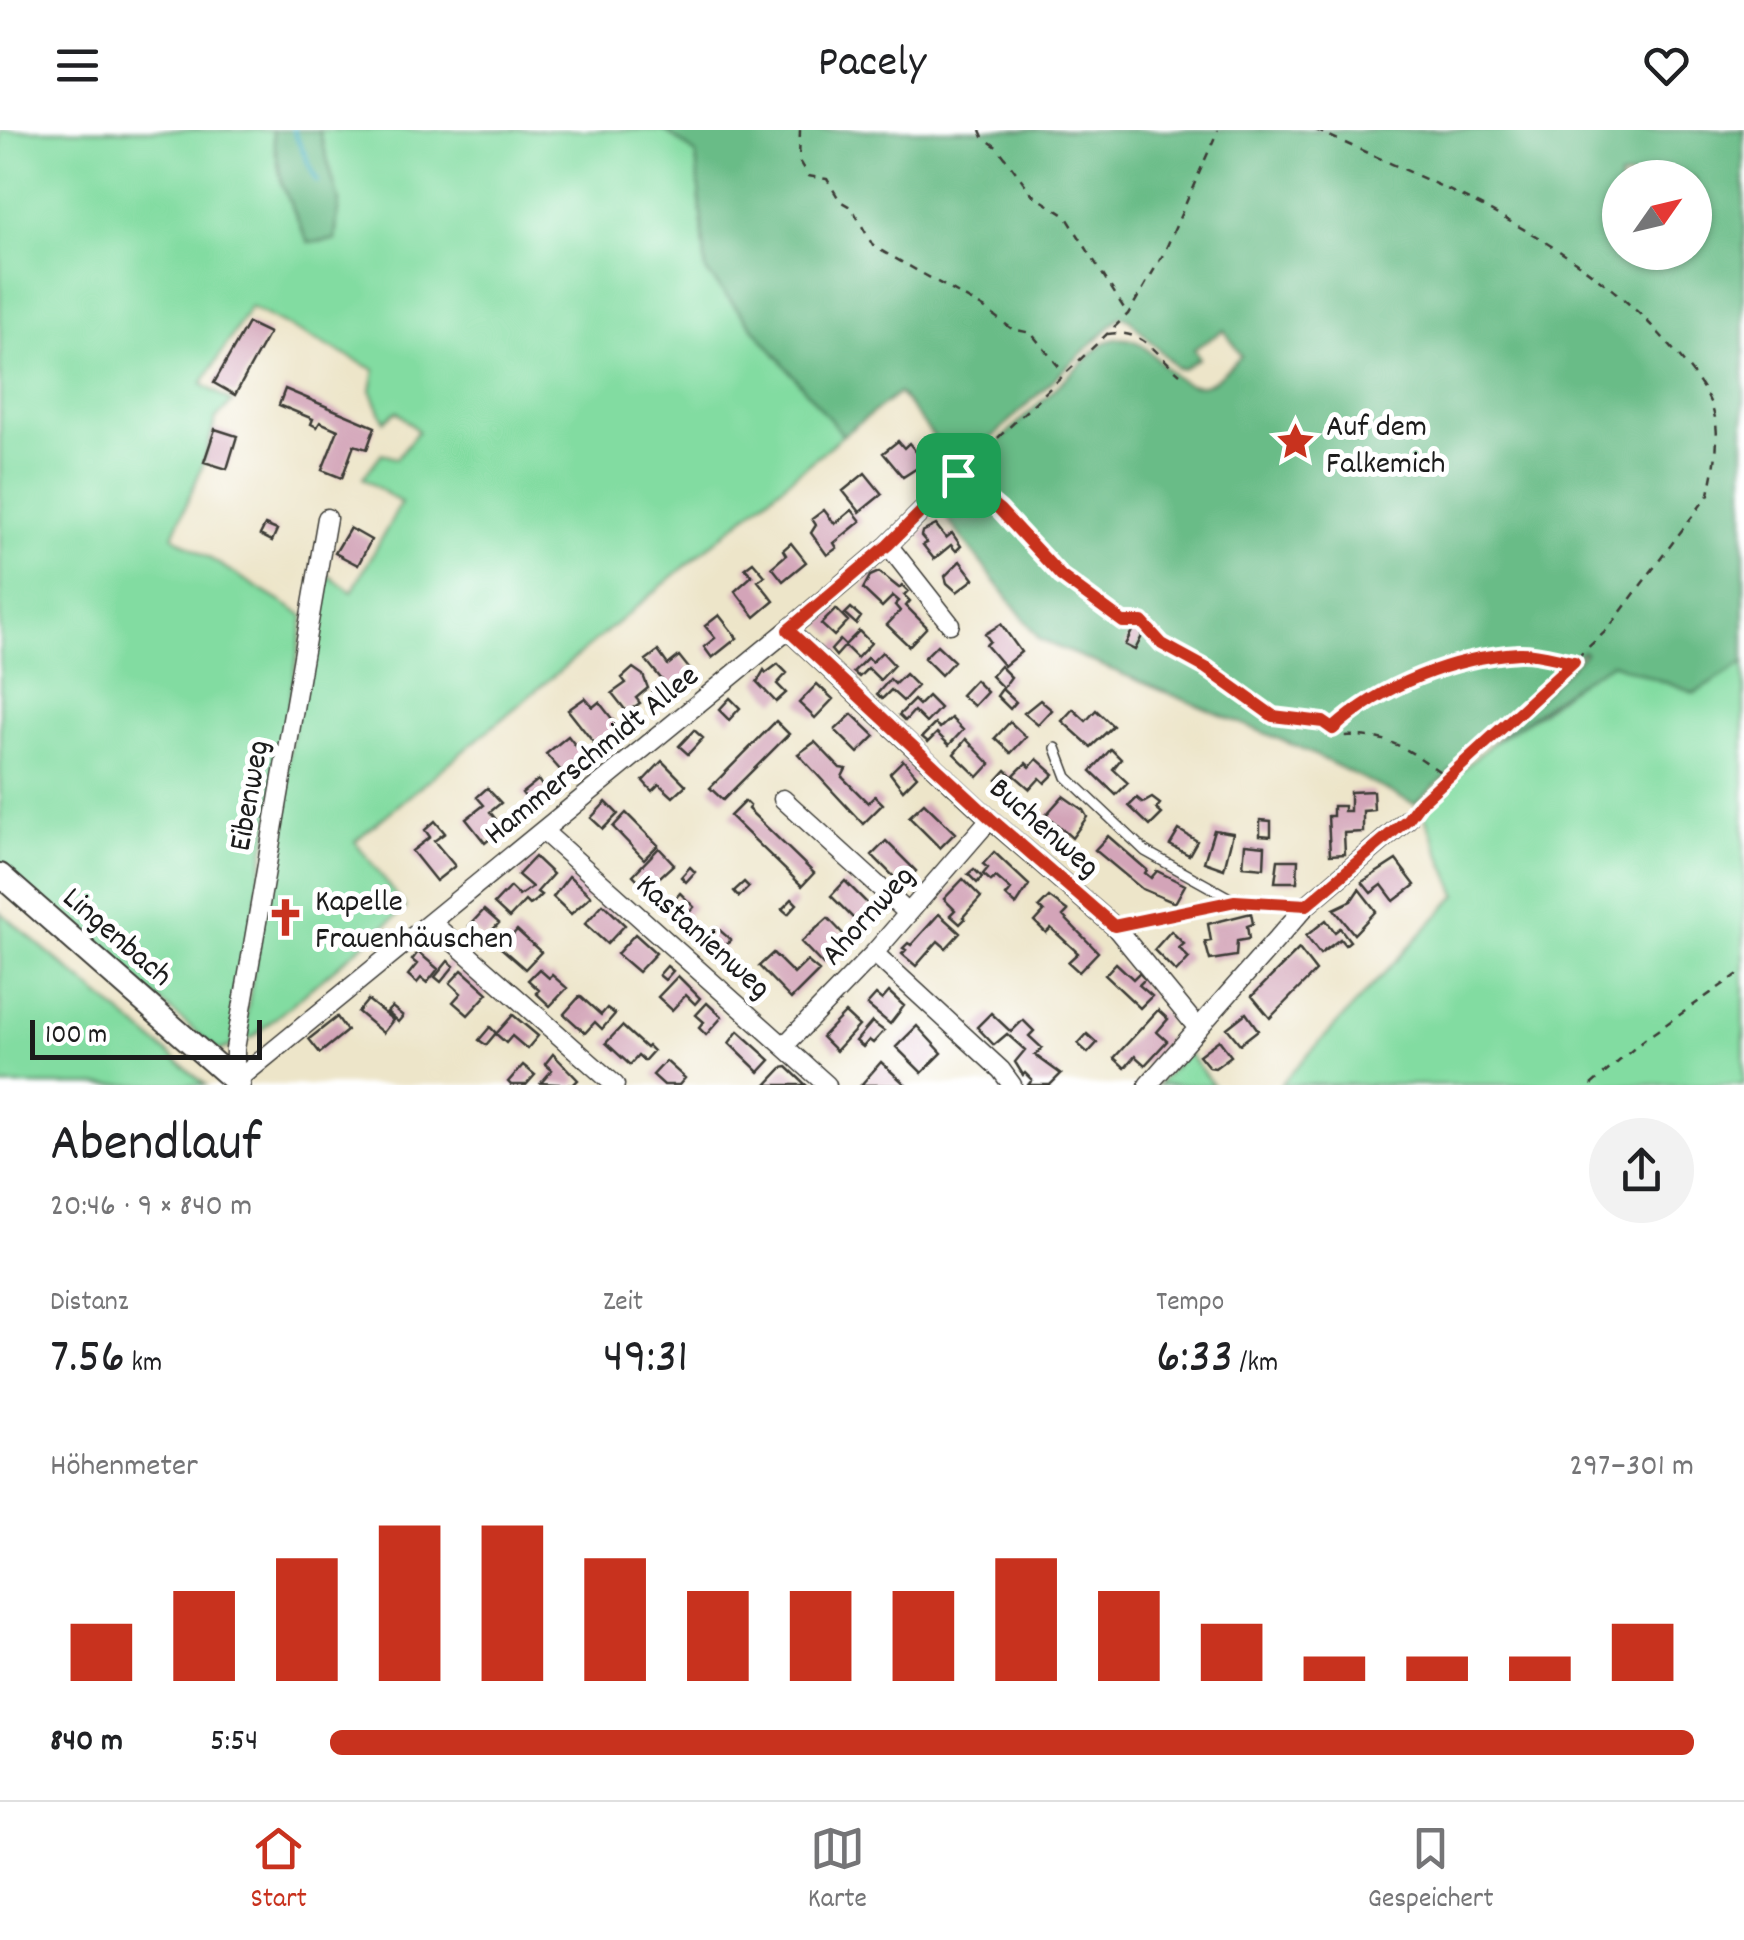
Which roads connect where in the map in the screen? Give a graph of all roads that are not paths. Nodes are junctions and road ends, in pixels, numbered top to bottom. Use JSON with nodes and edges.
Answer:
{"nodes":[{"id":1,"x":928,"y":505,"type":"road end"},
{"id":2,"x":328,"y":518,"type":"dead end"},
{"id":3,"x":888,"y":545,"type":"junction"},
{"id":4,"x":950,"y":624,"type":"dead end"},
{"id":5,"x":788,"y":630,"type":"junction"},
{"id":6,"x":1056,"y":748,"type":"dead end"},
{"id":7,"x":783,"y":799,"type":"dead end"},
{"id":8,"x":990,"y":818,"type":"junction"},
{"id":9,"x":1408,"y":819,"type":"road end"},
{"id":10,"x":543,"y":831,"type":"junction"},
{"id":11,"x":0,"y":875,"type":"edge"},
{"id":12,"x":908,"y":913,"type":"junction"},
{"id":13,"x":431,"y":922,"type":"junction"},
{"id":14,"x":1114,"y":926,"type":"junction"},
{"id":15,"x":874,"y":952,"type":"junction"},
{"id":16,"x":1197,"y":1026,"type":"junction"},
{"id":17,"x":784,"y":1046,"type":"junction"},
{"id":18,"x":237,"y":1084,"type":"edge"},
{"id":19,"x":615,"y":1085,"type":"edge"},
{"id":20,"x":826,"y":1085,"type":"edge"},
{"id":21,"x":1012,"y":1085,"type":"edge"},
{"id":22,"x":1148,"y":1085,"type":"edge"}],
"edges":[{"from":1,"to":3,"type":"street","name":"Hammerschmidt Allee"},
{"from":2,"to":18,"type":"street","name":"Eibenweg"},
{"from":3,"to":4,"type":"street"},
{"from":3,"to":5,"type":"street","name":"Hammerschmidt Allee"},
{"from":5,"to":8,"type":"street","name":"Buchenweg"},
{"from":5,"to":10,"type":"street","name":"Hammerschmidt Allee"},
{"from":6,"to":14,"type":"lane"},
{"from":7,"to":12,"type":"street"},
{"from":8,"to":12,"type":"street","name":"Ahornweg"},
{"from":8,"to":14,"type":"street","name":"Buchenweg"},
{"from":9,"to":16,"type":"street"},
{"from":10,"to":13,"type":"street","name":"Hammerschmidt Allee"},
{"from":10,"to":17,"type":"street","name":"Kastanienweg"},
{"from":11,"to":18,"type":"street","name":"Lingenbach"},
{"from":12,"to":15,"type":"street","name":"Ahornweg"},
{"from":13,"to":18,"type":"street","name":"Hammerschmidt Allee"},
{"from":13,"to":19,"type":"street"},
{"from":14,"to":16,"type":"street","name":"Buchenweg"},
{"from":15,"to":17,"type":"street","name":"Ahornweg"},
{"from":15,"to":21,"type":"street"},
{"from":16,"to":22,"type":"street"},
{"from":17,"to":20,"type":"street","name":"Kastanienweg"}]}
